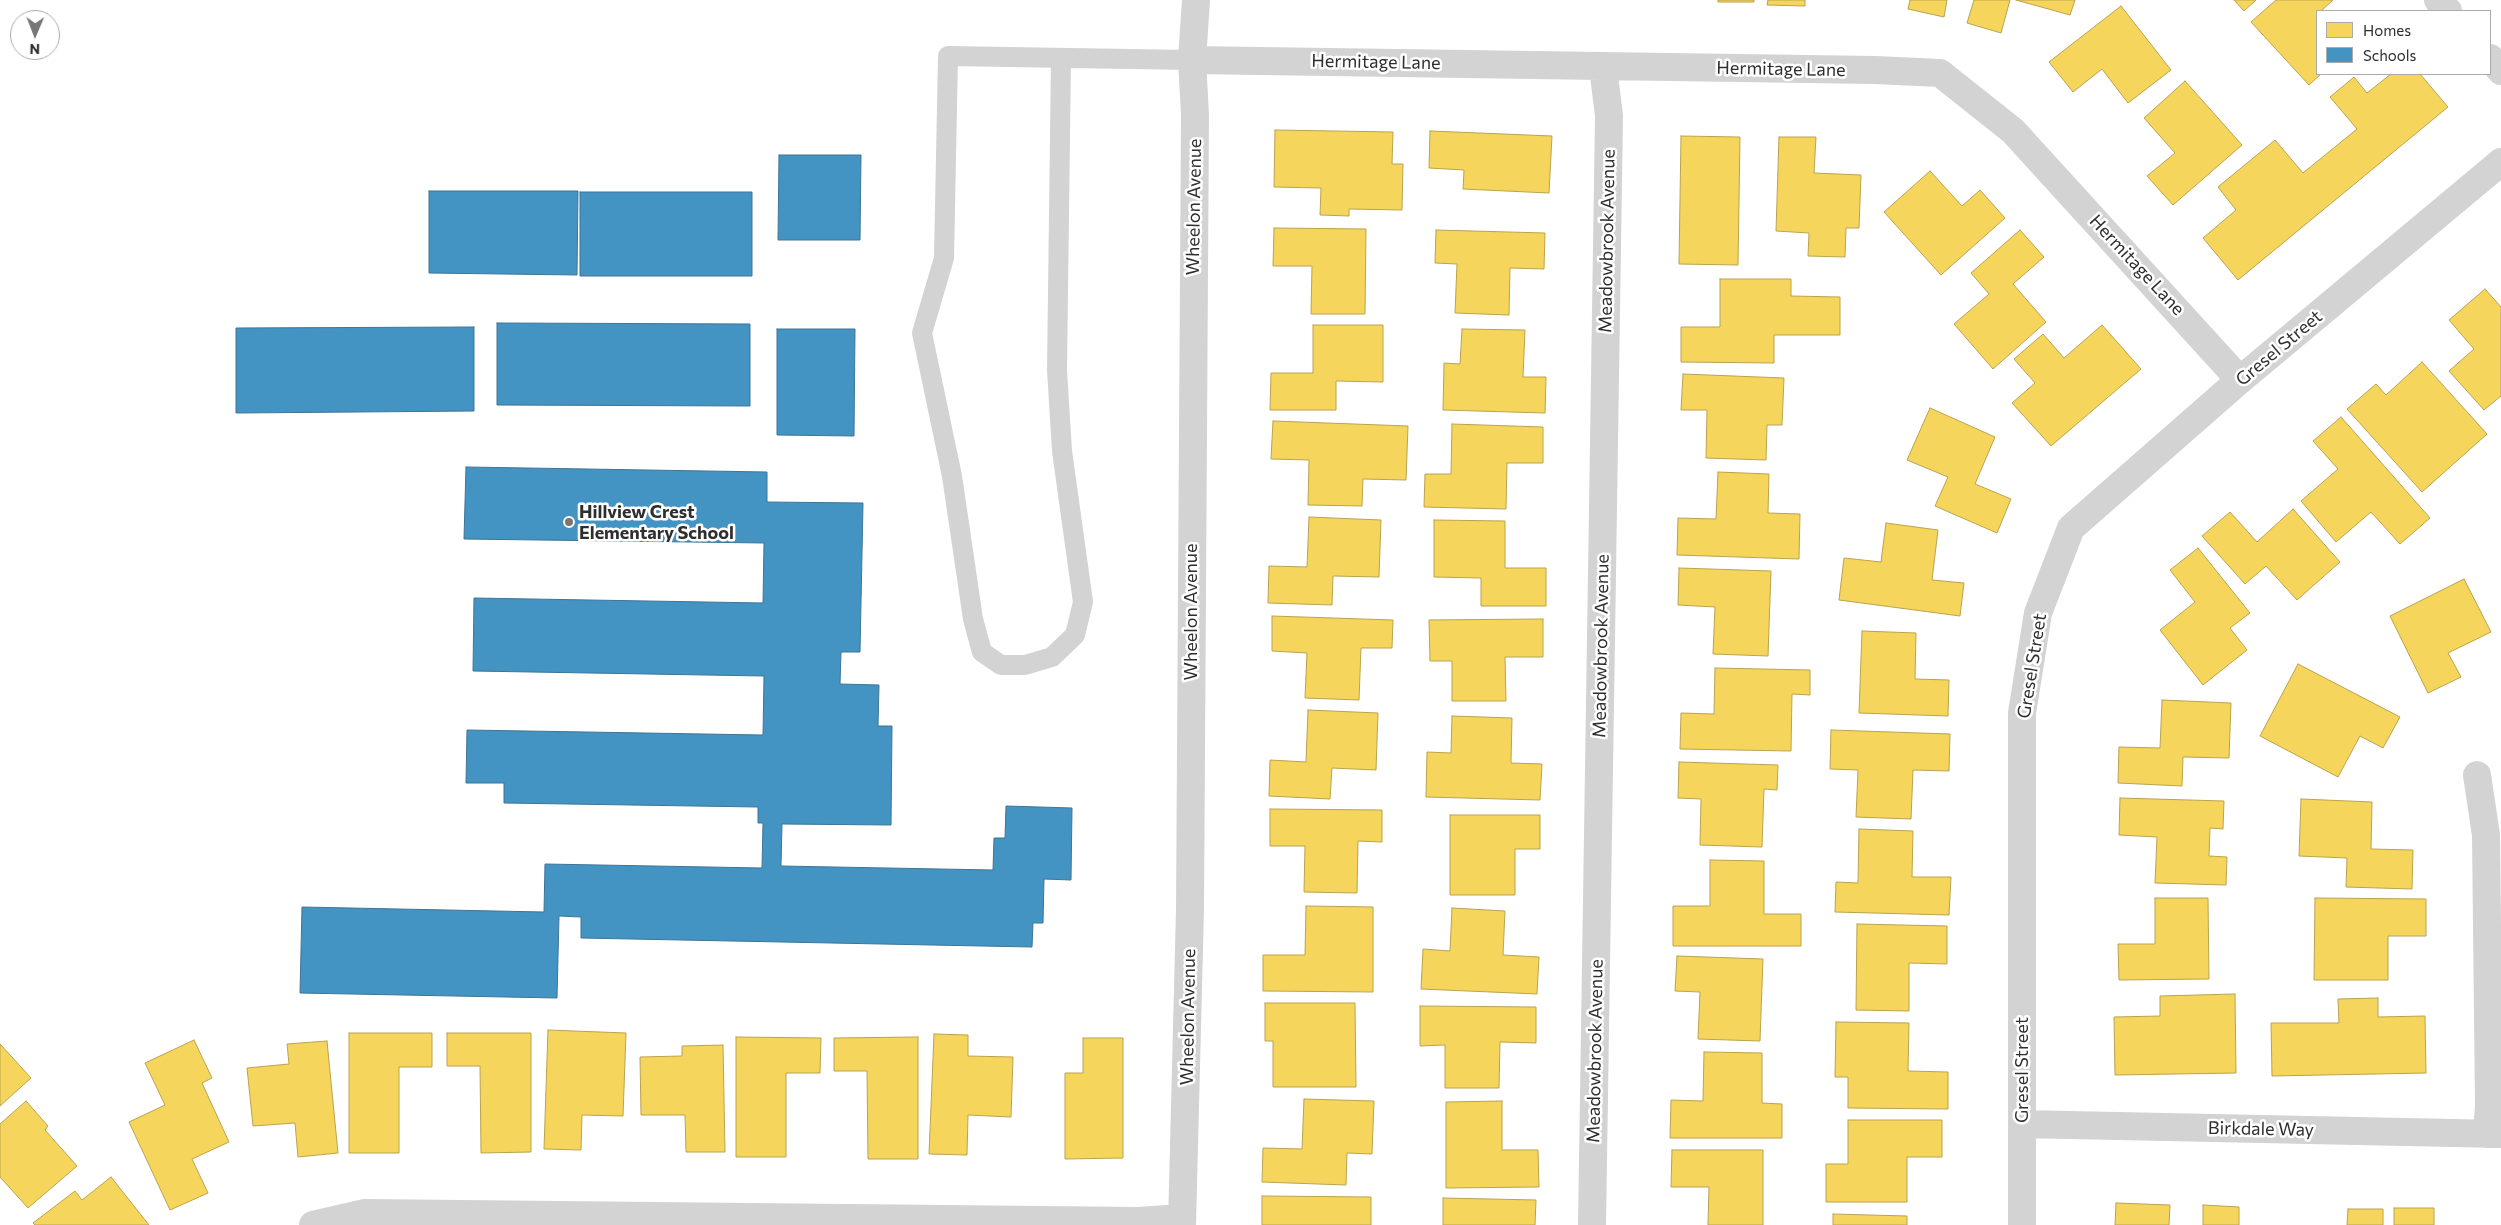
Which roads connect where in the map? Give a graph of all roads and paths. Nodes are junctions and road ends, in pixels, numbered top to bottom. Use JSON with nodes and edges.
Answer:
{"nodes":[{"id":1,"x":1196,"y":0,"type":"edge"},
{"id":2,"x":2438,"y":0,"type":"edge"},
{"id":3,"x":2447,"y":10,"type":"edge"},
{"id":4,"x":1061,"y":58,"type":"junction"},
{"id":5,"x":2491,"y":59,"type":"edge"},
{"id":6,"x":1192,"y":60,"type":"junction"},
{"id":7,"x":1603,"y":67,"type":"junction"},
{"id":8,"x":2501,"y":71,"type":"edge"},
{"id":9,"x":2501,"y":162,"type":"edge"},
{"id":10,"x":2240,"y":380,"type":"junction"},
{"id":11,"x":2477,"y":775,"type":"dead end"},
{"id":12,"x":2022,"y":1124,"type":"junction"},
{"id":13,"x":2494,"y":1134,"type":"edge"},
{"id":14,"x":1182,"y":1221,"type":"edge"},
{"id":15,"x":313,"y":1225,"type":"edge"},
{"id":16,"x":1592,"y":1225,"type":"edge"},
{"id":17,"x":2022,"y":1225,"type":"edge"}],
"edges":[{"from":1,"to":6,"type":"street","name":"Wheelon Avenue"},
{"from":2,"to":3,"type":"street"},
{"from":4,"to":4,"type":"lane"},
{"from":4,"to":6,"type":"lane"},
{"from":5,"to":8,"type":"street"},
{"from":6,"to":7,"type":"street","name":"Hermitage Lane"},
{"from":6,"to":14,"type":"street","name":"Wheelon Avenue"},
{"from":7,"to":10,"type":"street","name":"Hermitage Lane"},
{"from":7,"to":16,"type":"street","name":"Meadowbrook Avenue"},
{"from":9,"to":10,"type":"street","name":"Gresel Street"},
{"from":10,"to":12,"type":"street","name":"Gresel Street"},
{"from":11,"to":13,"type":"street"},
{"from":12,"to":13,"type":"street","name":"Birkdale Way"},
{"from":12,"to":17,"type":"street","name":"Gresel Street"},
{"from":14,"to":15,"type":"street"}]}
